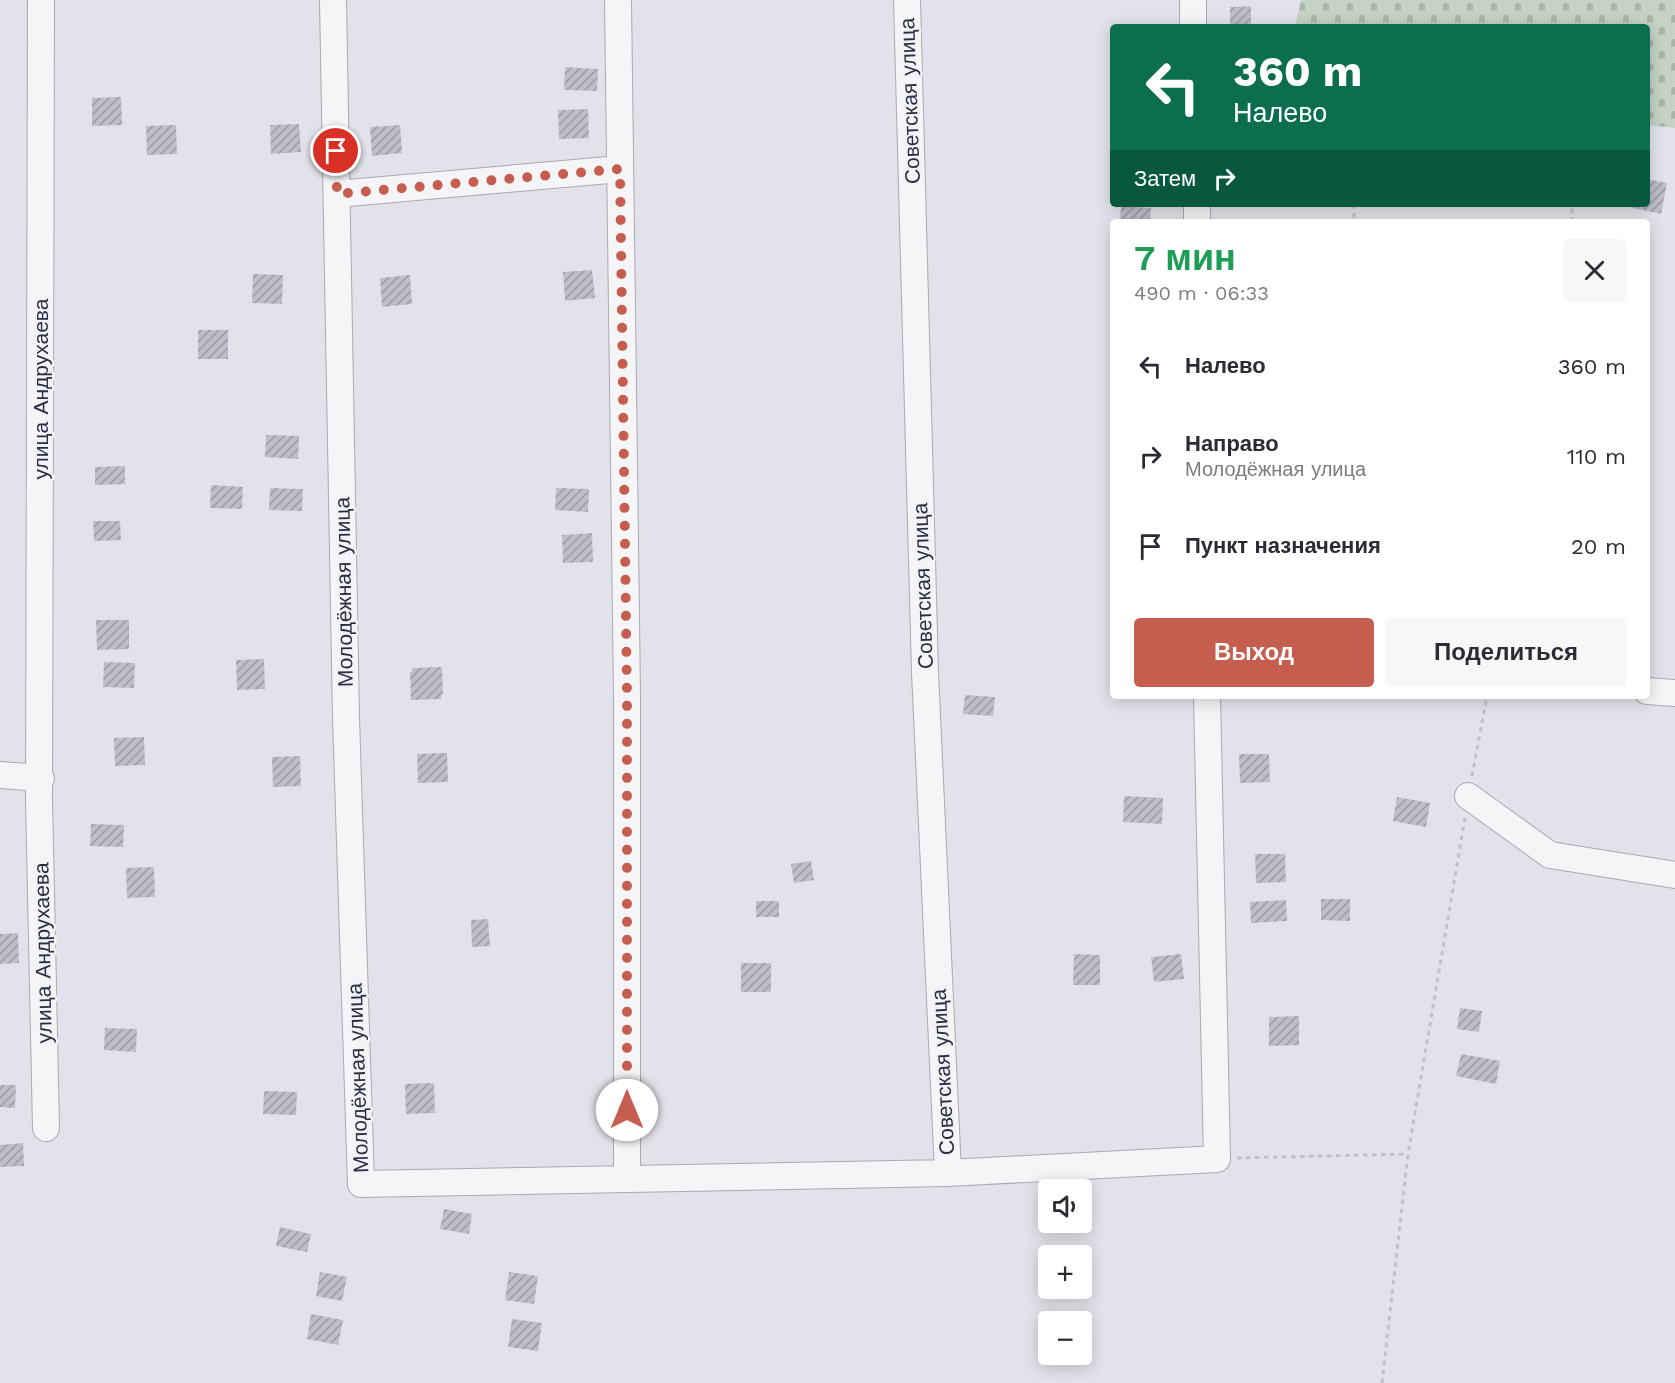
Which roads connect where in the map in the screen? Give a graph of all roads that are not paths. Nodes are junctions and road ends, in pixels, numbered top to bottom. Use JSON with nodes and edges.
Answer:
{"nodes":[{"id":1,"x":41,"y":0,"type":"edge"},
{"id":2,"x":333,"y":0,"type":"edge"},
{"id":3,"x":618,"y":0,"type":"edge"},
{"id":4,"x":907,"y":0,"type":"edge"},
{"id":5,"x":1193,"y":0,"type":"edge"},
{"id":6,"x":1193,"y":24,"type":"edge"},
{"id":7,"x":620,"y":169,"type":"junction"},
{"id":8,"x":337,"y":194,"type":"junction"},
{"id":9,"x":1650,"y":691,"type":"edge"},
{"id":10,"x":1675,"y":693,"type":"edge"},
{"id":11,"x":1207,"y":699,"type":"edge"},
{"id":12,"x":0,"y":775,"type":"edge"},
{"id":13,"x":40,"y":778,"type":"junction"},
{"id":14,"x":1468,"y":796,"type":"road end"},
{"id":15,"x":1675,"y":875,"type":"edge"},
{"id":16,"x":46,"y":1128,"type":"dead end"},
{"id":17,"x":948,"y":1173,"type":"junction"},
{"id":18,"x":627,"y":1179,"type":"junction"}],
"edges":[{"from":1,"to":13,"type":"street","name":"улица Андрухаева"},
{"from":2,"to":8,"type":"street","name":"Молодёжная улица"},
{"from":3,"to":7,"type":"street"},
{"from":4,"to":17,"type":"street","name":"Советская улица"},
{"from":5,"to":6,"type":"street"},
{"from":7,"to":8,"type":"street"},
{"from":7,"to":18,"type":"street"},
{"from":8,"to":18,"type":"street","name":"Молодёжная улица"},
{"from":9,"to":10,"type":"street"},
{"from":11,"to":17,"type":"street"},
{"from":12,"to":13,"type":"street"},
{"from":13,"to":16,"type":"street","name":"улица Андрухаева"},
{"from":14,"to":15,"type":"street"},
{"from":17,"to":18,"type":"street"}]}
